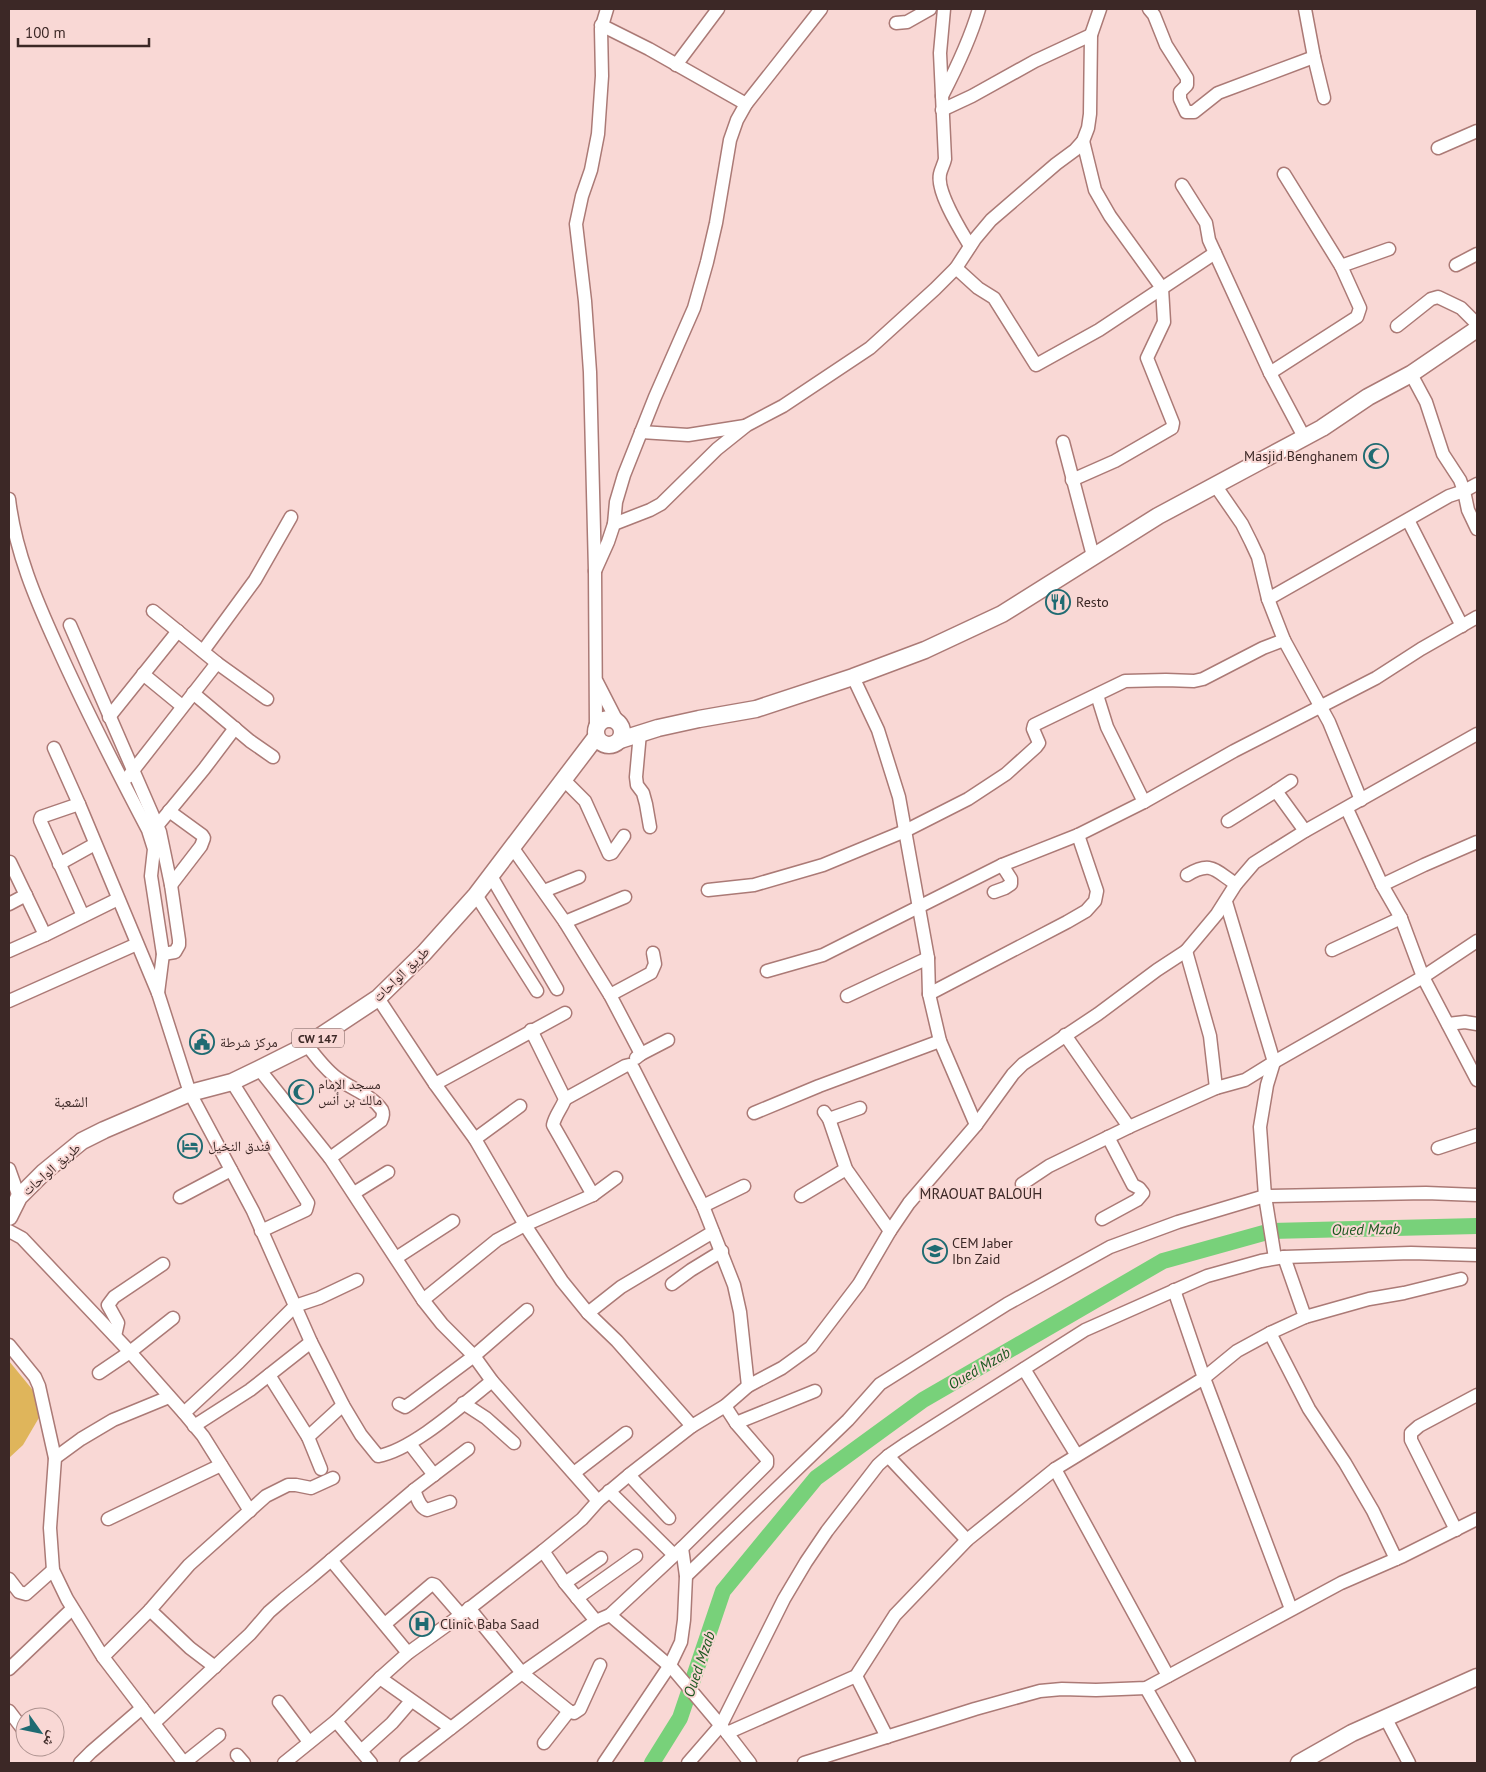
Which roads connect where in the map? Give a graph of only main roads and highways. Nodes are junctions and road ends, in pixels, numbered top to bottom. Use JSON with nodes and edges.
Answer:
{"nodes":[{"id":1,"x":1477,"y":329,"type":"edge"},
{"id":2,"x":659,"y":728,"type":"junction"},
{"id":3,"x":609,"y":733,"type":"junction"},
{"id":4,"x":9,"y":1217,"type":"edge"},
{"id":5,"x":1477,"y":1677,"type":"edge"},
{"id":6,"x":1298,"y":1763,"type":"edge"}],
"edges":[{"from":1,"to":2,"type":"main road"},
{"from":2,"to":3,"type":"main road"},
{"from":2,"to":3,"type":"main road"},
{"from":3,"to":4,"type":"main road","name":"طريق الواحات","number":"CW 147"},
{"from":5,"to":6,"type":"main road"}]}
